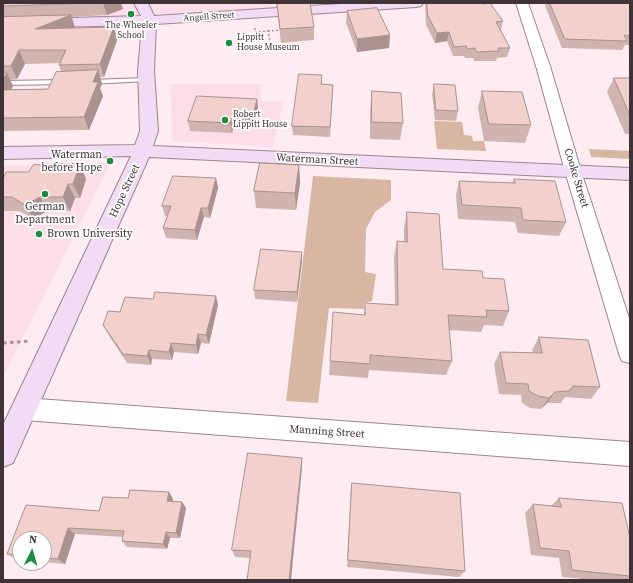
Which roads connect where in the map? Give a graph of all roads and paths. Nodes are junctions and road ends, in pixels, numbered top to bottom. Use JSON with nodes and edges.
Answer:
{"nodes":[{"id":1,"x":416,"y":3,"type":"edge"},
{"id":2,"x":522,"y":3,"type":"edge"},
{"id":3,"x":145,"y":12,"type":"edge"},
{"id":4,"x":3,"y":24,"type":"edge"},
{"id":5,"x":254,"y":26,"type":"dead end"},
{"id":6,"x":284,"y":30,"type":"edge"},
{"id":7,"x":268,"y":31,"type":"junction"},
{"id":8,"x":271,"y":47,"type":"dead end"},
{"id":9,"x":147,"y":80,"type":"junction"},
{"id":10,"x":3,"y":83,"type":"edge"},
{"id":11,"x":143,"y":151,"type":"junction"},
{"id":12,"x":3,"y":153,"type":"edge"},
{"id":13,"x":573,"y":171,"type":"junction"},
{"id":14,"x":630,"y":174,"type":"edge"},
{"id":15,"x":31,"y":341,"type":"dead end"},
{"id":16,"x":3,"y":343,"type":"edge"},
{"id":17,"x":630,"y":354,"type":"edge"},
{"id":18,"x":24,"y":409,"type":"junction"},
{"id":19,"x":3,"y":454,"type":"edge"},
{"id":20,"x":630,"y":454,"type":"edge"}],
"edges":[{"from":1,"to":3,"type":"main road","name":"Angell Street"},
{"from":2,"to":13,"type":"street","name":"Cooke Street"},
{"from":3,"to":4,"type":"main road","name":"Angell Street"},
{"from":3,"to":9,"type":"main road","name":"Hope Street"},
{"from":5,"to":7,"type":"path"},
{"from":6,"to":7,"type":"path"},
{"from":7,"to":8,"type":"path"},
{"from":9,"to":10,"type":"lane"},
{"from":9,"to":11,"type":"main road","name":"Hope Street"},
{"from":11,"to":12,"type":"main road","name":"Waterman Street"},
{"from":11,"to":13,"type":"main road","name":"Waterman Street"},
{"from":11,"to":18,"type":"main road","name":"Hope Street"},
{"from":13,"to":14,"type":"main road","name":"Waterman Street"},
{"from":13,"to":17,"type":"street","name":"Cooke Street"},
{"from":15,"to":16,"type":"path"},
{"from":18,"to":19,"type":"main road","name":"Hope Street"},
{"from":18,"to":20,"type":"street","name":"Manning Street"}]}
